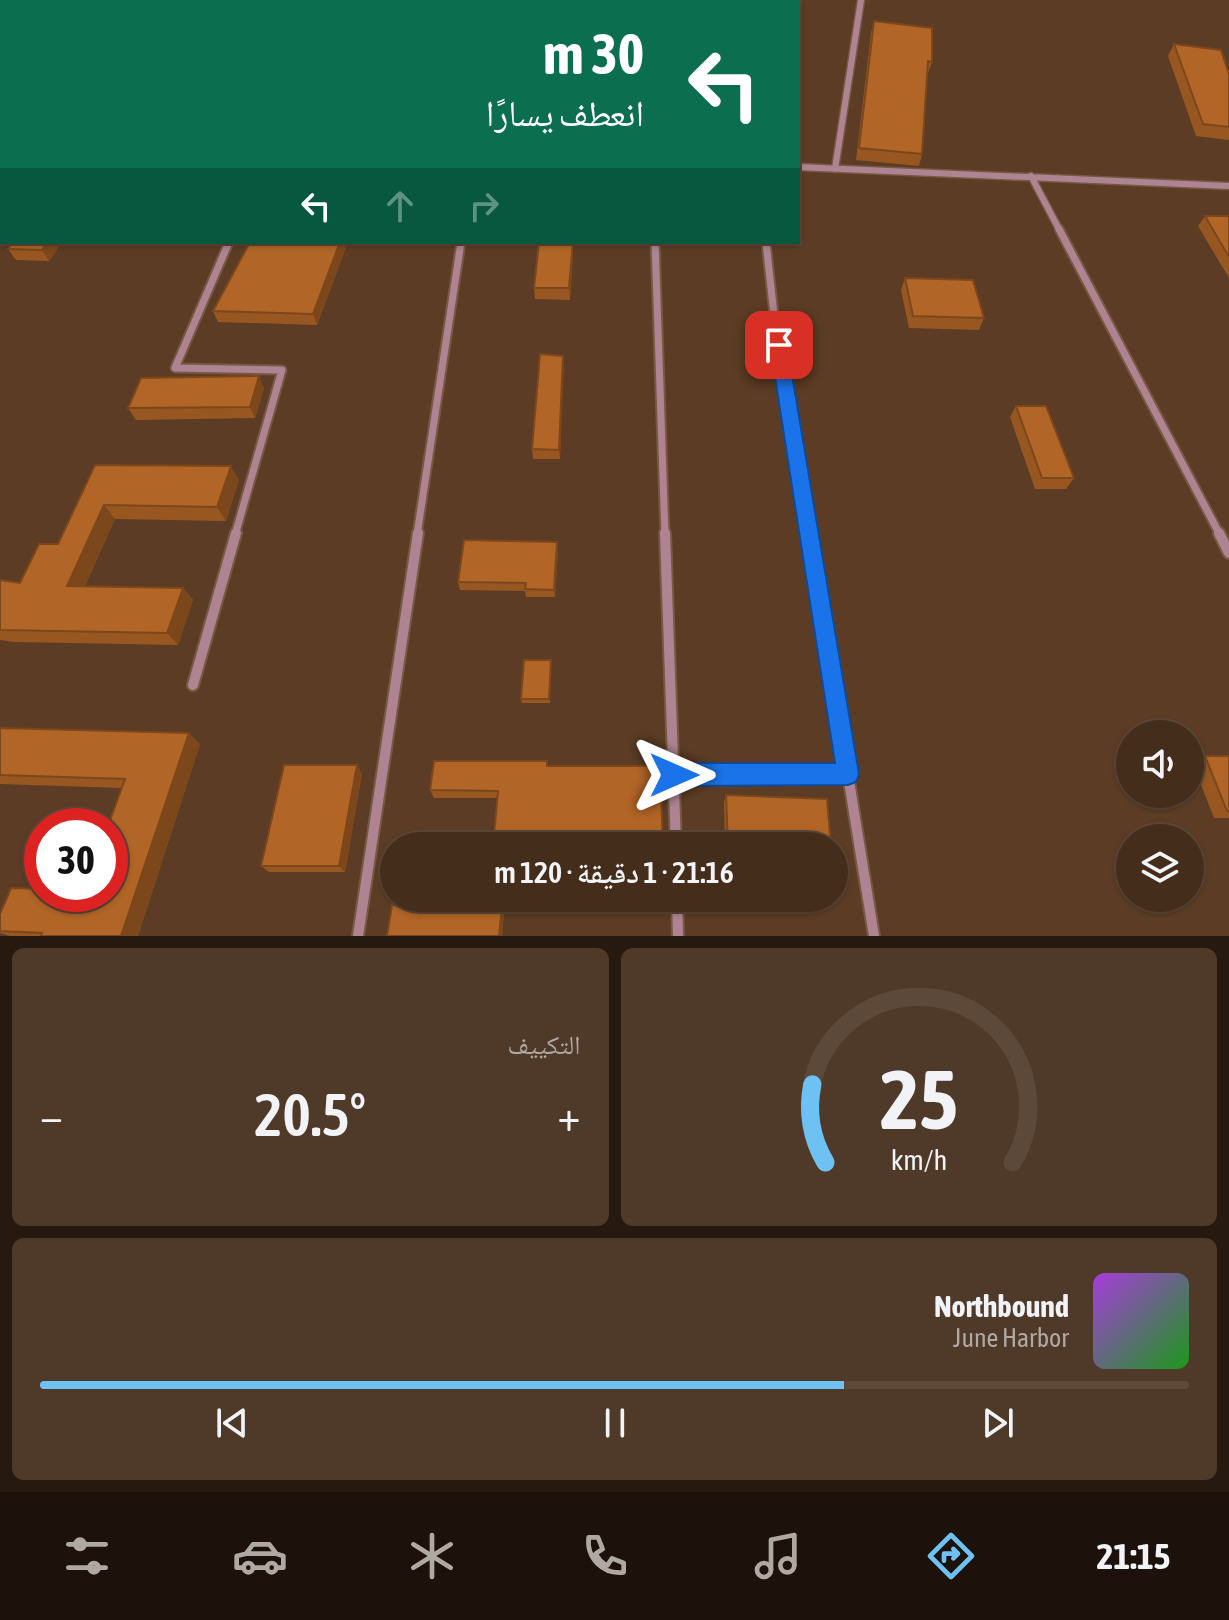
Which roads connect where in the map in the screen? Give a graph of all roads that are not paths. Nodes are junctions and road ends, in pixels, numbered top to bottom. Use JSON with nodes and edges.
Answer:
{"nodes":[{"id":1,"x":861,"y":0,"type":"edge"},
{"id":2,"x":800,"y":167,"type":"edge"},
{"id":3,"x":835,"y":169,"type":"junction"},
{"id":4,"x":1031,"y":176,"type":"junction"},
{"id":5,"x":1229,"y":186,"type":"edge"},
{"id":6,"x":228,"y":244,"type":"edge"},
{"id":7,"x":461,"y":244,"type":"edge"},
{"id":8,"x":655,"y":244,"type":"edge"},
{"id":9,"x":766,"y":244,"type":"edge"},
{"id":10,"x":1229,"y":553,"type":"edge"},
{"id":11,"x":193,"y":685,"type":"dead end"},
{"id":12,"x":848,"y":774,"type":"junction"},
{"id":13,"x":674,"y":775,"type":"junction"},
{"id":14,"x":676,"y":832,"type":"edge"},
{"id":15,"x":677,"y":912,"type":"edge"},
{"id":16,"x":358,"y":936,"type":"edge"},
{"id":17,"x":678,"y":936,"type":"edge"},
{"id":18,"x":874,"y":936,"type":"edge"}],
"edges":[{"from":1,"to":3,"type":"street"},
{"from":2,"to":3,"type":"street"},
{"from":3,"to":4,"type":"street"},
{"from":4,"to":5,"type":"street"},
{"from":4,"to":10,"type":"street"},
{"from":6,"to":11,"type":"street"},
{"from":7,"to":16,"type":"street"},
{"from":8,"to":13,"type":"street"},
{"from":9,"to":12,"type":"street"},
{"from":12,"to":13,"type":"street"},
{"from":12,"to":18,"type":"street"},
{"from":13,"to":14,"type":"street"},
{"from":15,"to":17,"type":"street"}]}
